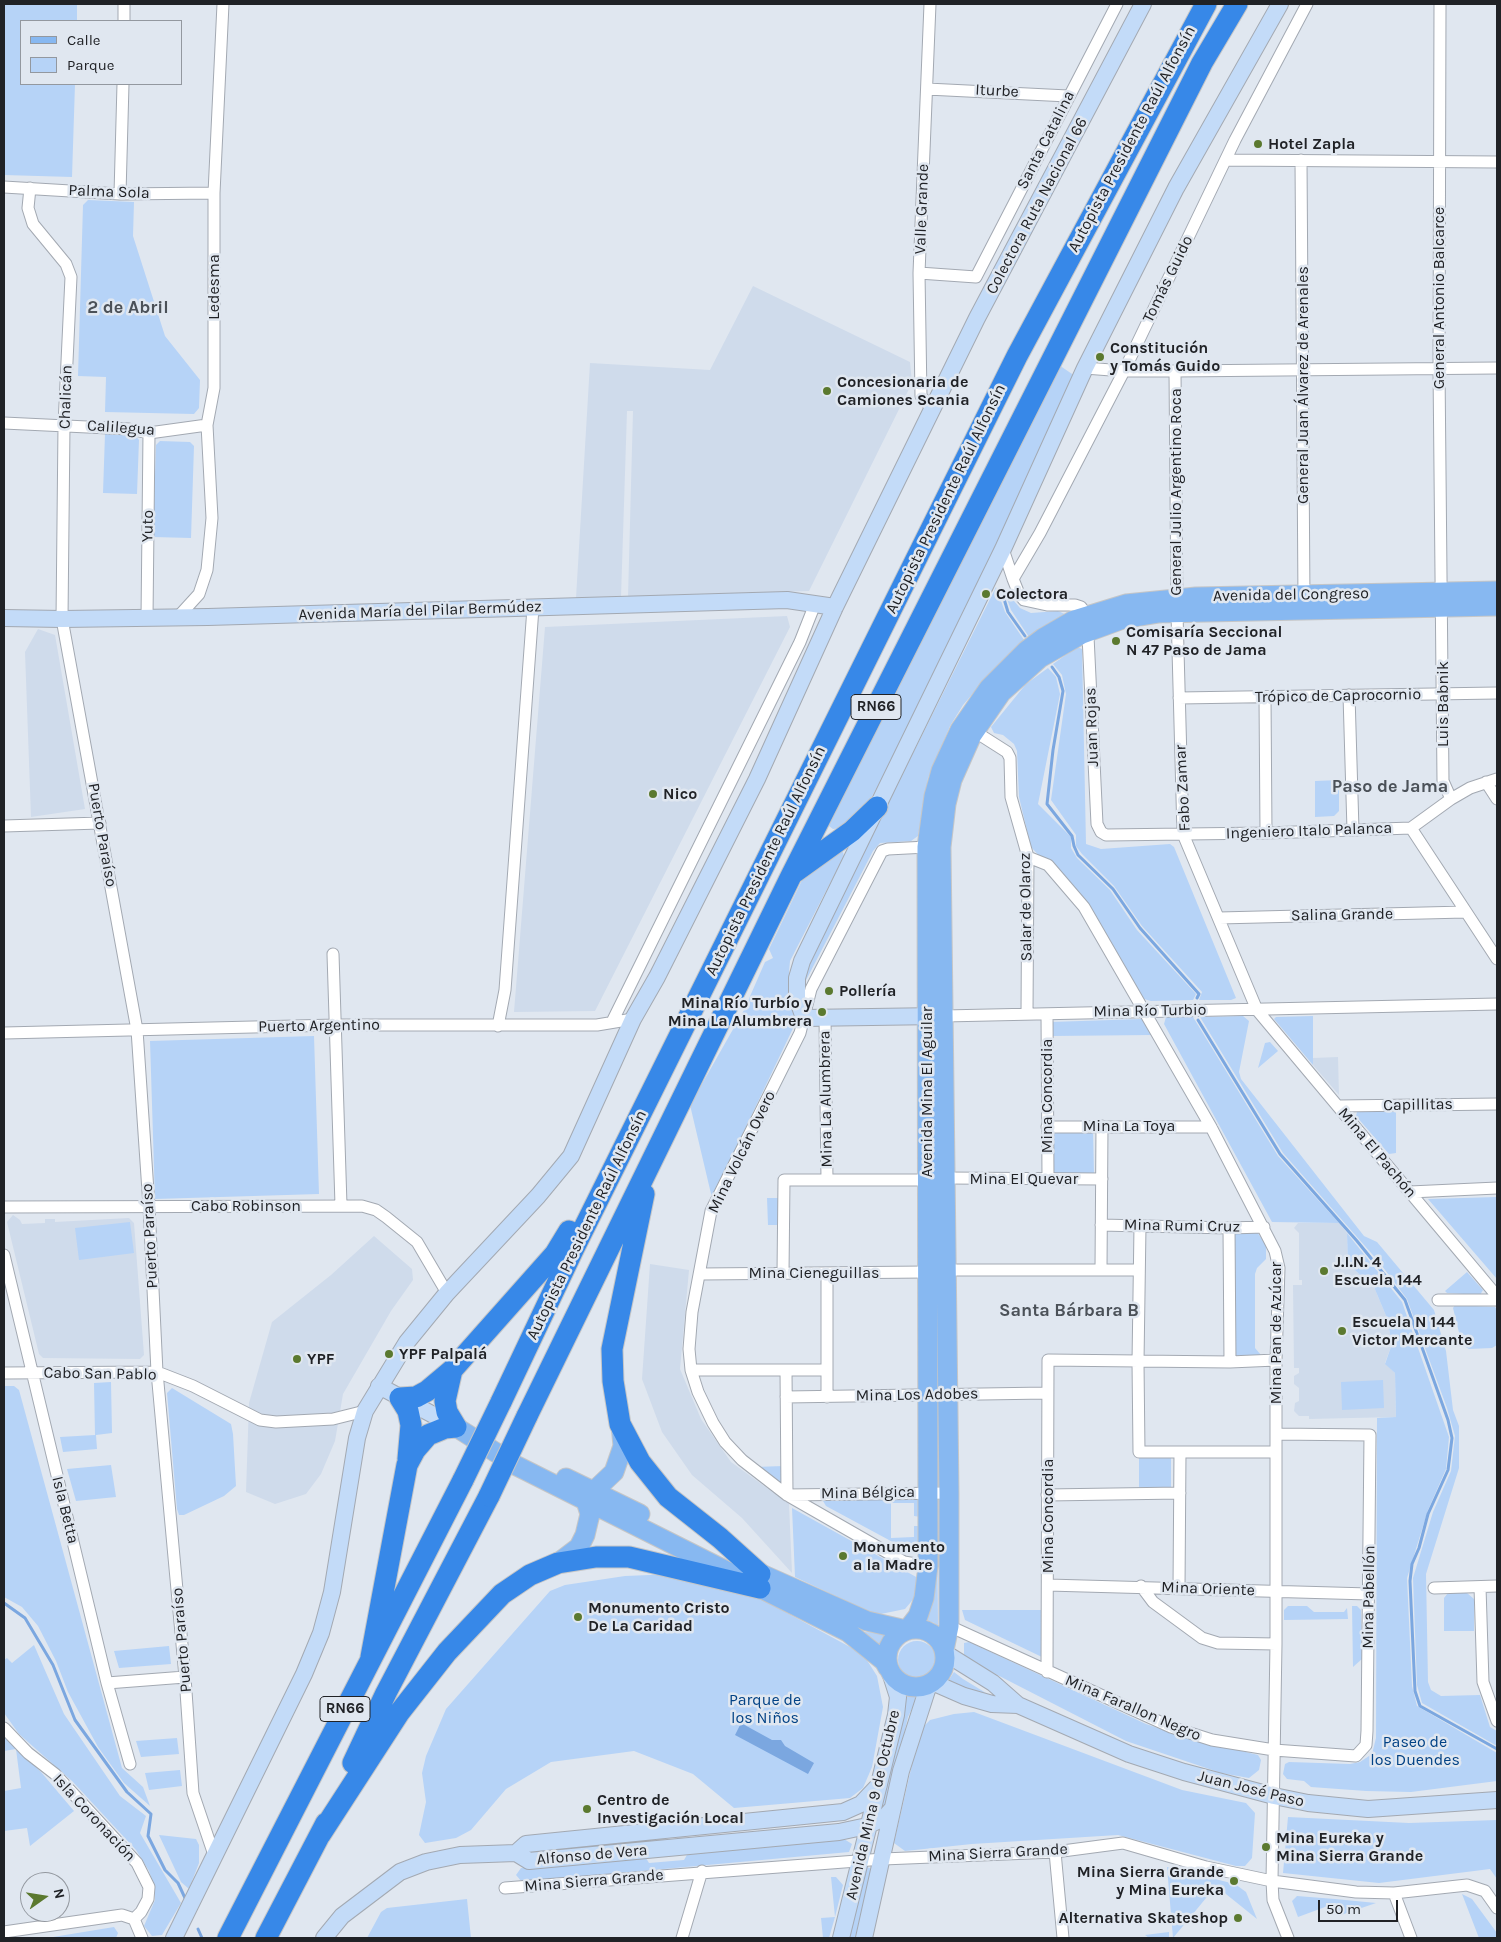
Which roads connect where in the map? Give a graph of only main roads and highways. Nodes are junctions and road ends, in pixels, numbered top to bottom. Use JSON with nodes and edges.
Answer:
{"nodes":[{"id":1,"x":1206,"y":4,"type":"edge"},
{"id":2,"x":1237,"y":4,"type":"edge"},
{"id":3,"x":1497,"y":591,"type":"edge"},
{"id":4,"x":1441,"y":599,"type":"junction"},
{"id":5,"x":1497,"y":606,"type":"edge"},
{"id":6,"x":1088,"y":623,"type":"junction"},
{"id":7,"x":877,"y":807,"type":"road end"},
{"id":8,"x":791,"y":876,"type":"junction"},
{"id":9,"x":936,"y":1016,"type":"junction"},
{"id":10,"x":685,"y":1025,"type":"junction"},
{"id":11,"x":652,"y":1157,"type":"junction"},
{"id":12,"x":936,"y":1179,"type":"junction"},
{"id":13,"x":927,"y":1225,"type":"junction"},
{"id":14,"x":946,"y":1226,"type":"junction"},
{"id":15,"x":452,"y":1370,"type":"junction"},
{"id":16,"x":620,"y":1424,"type":"junction"},
{"id":17,"x":456,"y":1426,"type":"junction"},
{"id":18,"x":407,"y":1466,"type":"junction"},
{"id":19,"x":582,"y":1492,"type":"junction"},
{"id":20,"x":558,"y":1563,"type":"junction"},
{"id":21,"x":760,"y":1581,"type":"junction"},
{"id":22,"x":907,"y":1630,"type":"junction"},
{"id":23,"x":945,"y":1652,"type":"junction"},
{"id":24,"x":371,"y":1657,"type":"junction"},
{"id":25,"x":889,"y":1670,"type":"junction"},
{"id":26,"x":320,"y":1835,"type":"junction"},
{"id":27,"x":228,"y":1938,"type":"edge"},
{"id":28,"x":266,"y":1938,"type":"edge"}],
"edges":[{"from":1,"to":10,"type":"highway","name":"Autopista Presidente Raúl Alfonsín","number":"RN66"},
{"from":2,"to":8,"type":"highway","name":"Autopista Presidente Raúl Alfonsín","number":"RN66"},
{"from":3,"to":4,"type":"main road","name":"Avenida del Congreso"},
{"from":4,"to":5,"type":"main road","name":"Avenida del Congreso"},
{"from":4,"to":6,"type":"main road","name":"Avenida del Congreso"},
{"from":6,"to":9,"type":"main road","name":"Avenida Mina El Aguilar"},
{"from":6,"to":9,"type":"main road","name":"Avenida Mina El Aguilar"},
{"from":7,"to":8,"type":"highway"},
{"from":8,"to":11,"type":"highway","name":"Autopista Presidente Raúl Alfonsín","number":"RN66"},
{"from":9,"to":12,"type":"main road","name":"Avenida Mina El Aguilar"},
{"from":10,"to":15,"type":"highway"},
{"from":10,"to":24,"type":"highway","name":"Autopista Presidente Raúl Alfonsín","number":"RN66","bridge":true},
{"from":11,"to":16,"type":"highway"},
{"from":11,"to":26,"type":"highway","name":"Autopista Presidente Raúl Alfonsín","number":"RN66","bridge":true},
{"from":12,"to":13,"type":"main road","name":"Avenida Mina El Aguilar"},
{"from":12,"to":14,"type":"main road","name":"Avenida Mina El Aguilar"},
{"from":13,"to":14,"type":"main road"},
{"from":13,"to":22,"type":"main road","name":"Avenida Mina El Aguilar"},
{"from":14,"to":23,"type":"main road","name":"Avenida Mina El Aguilar"},
{"from":15,"to":17,"type":"highway"},
{"from":15,"to":18,"type":"highway"},
{"from":16,"to":19,"type":"main road"},
{"from":16,"to":21,"type":"highway"},
{"from":17,"to":18,"type":"highway"},
{"from":17,"to":19,"type":"main road"},
{"from":18,"to":24,"type":"highway"},
{"from":19,"to":20,"type":"main road"},
{"from":19,"to":21,"type":"main road"},
{"from":20,"to":21,"type":"highway"},
{"from":20,"to":26,"type":"highway"},
{"from":21,"to":22,"type":"main road"},
{"from":21,"to":25,"type":"main road"},
{"from":22,"to":23,"type":"main road"},
{"from":22,"to":25,"type":"main road"},
{"from":23,"to":25,"type":"main road"},
{"from":24,"to":27,"type":"highway","name":"Autopista Presidente Raúl Alfonsín","number":"RN66"},
{"from":26,"to":28,"type":"highway","name":"Autopista Presidente Raúl Alfonsín","number":"RN66"}]}
